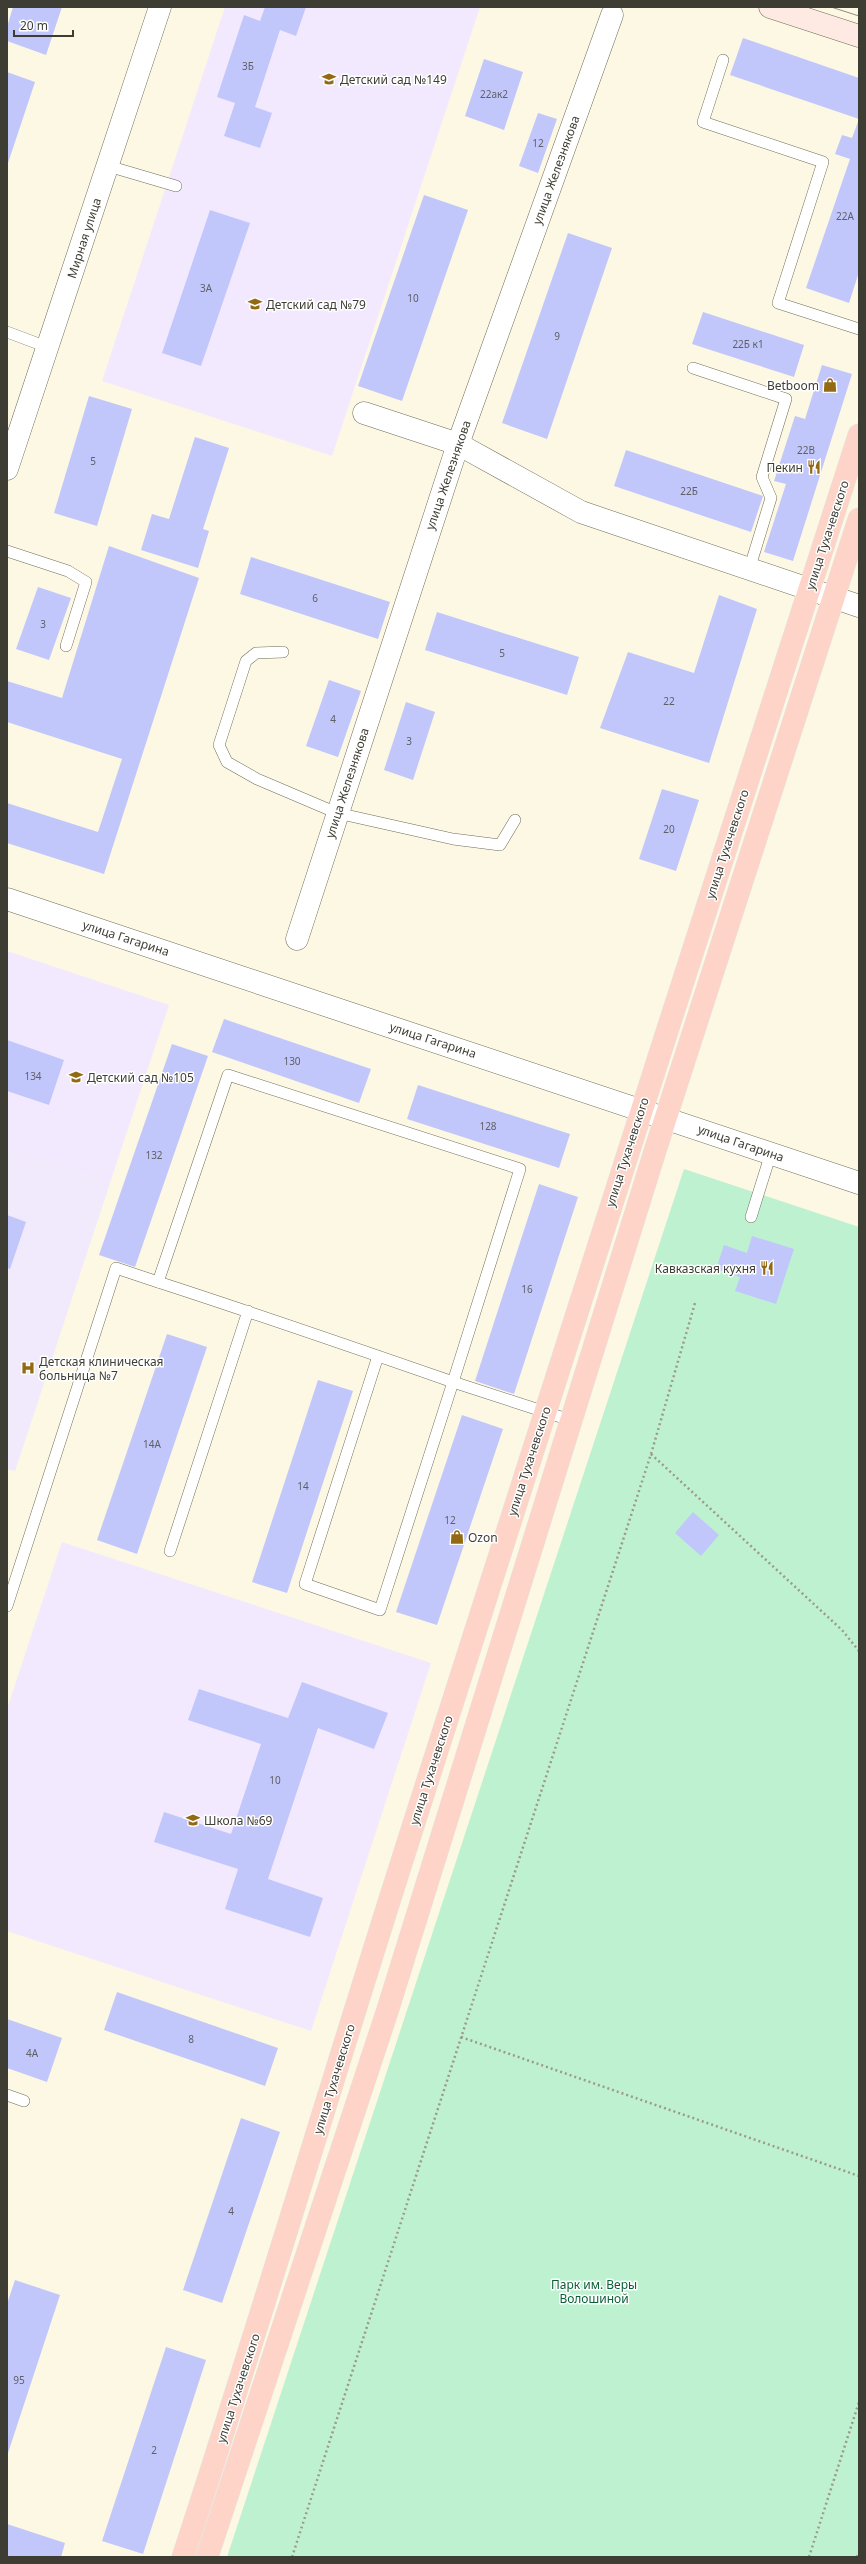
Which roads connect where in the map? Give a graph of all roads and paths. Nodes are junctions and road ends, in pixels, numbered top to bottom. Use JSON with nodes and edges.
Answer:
{"nodes":[{"id":1,"x":160,"y":7,"type":"edge"},
{"id":2,"x":770,"y":7,"type":"edge"},
{"id":3,"x":612,"y":15,"type":"dead end"},
{"id":4,"x":859,"y":36,"type":"edge"},
{"id":5,"x":722,"y":60,"type":"dead end"},
{"id":6,"x":108,"y":166,"type":"junction"},
{"id":7,"x":176,"y":186,"type":"dead end"},
{"id":8,"x":859,"y":329,"type":"edge"},
{"id":9,"x":7,"y":332,"type":"edge"},
{"id":10,"x":47,"y":347,"type":"junction"},
{"id":11,"x":693,"y":368,"type":"dead end"},
{"id":12,"x":364,"y":412,"type":"dead end"},
{"id":13,"x":859,"y":435,"type":"edge"},
{"id":14,"x":458,"y":444,"type":"junction"},
{"id":15,"x":7,"y":469,"type":"edge"},
{"id":16,"x":859,"y":519,"type":"edge"},
{"id":17,"x":7,"y":552,"type":"edge"},
{"id":18,"x":749,"y":570,"type":"junction"},
{"id":19,"x":809,"y":589,"type":"junction"},
{"id":20,"x":833,"y":597,"type":"junction"},
{"id":21,"x":859,"y":606,"type":"edge"},
{"id":22,"x":66,"y":646,"type":"dead end"},
{"id":23,"x":283,"y":652,"type":"dead end"},
{"id":24,"x":337,"y":814,"type":"junction"},
{"id":25,"x":515,"y":820,"type":"dead end"},
{"id":26,"x":7,"y":899,"type":"edge"},
{"id":27,"x":297,"y":939,"type":"dead end"},
{"id":28,"x":641,"y":1109,"type":"junction"},
{"id":29,"x":665,"y":1117,"type":"junction"},
{"id":30,"x":771,"y":1153,"type":"junction"},
{"id":31,"x":859,"y":1183,"type":"edge"},
{"id":32,"x":751,"y":1217,"type":"dead end"},
{"id":33,"x":158,"y":1282,"type":"junction"},
{"id":34,"x":696,"y":1303,"type":"dead end"},
{"id":35,"x":248,"y":1311,"type":"junction"},
{"id":36,"x":378,"y":1356,"type":"junction"},
{"id":37,"x":453,"y":1382,"type":"junction"},
{"id":38,"x":545,"y":1411,"type":"junction"},
{"id":39,"x":570,"y":1420,"type":"junction"},
{"id":40,"x":651,"y":1454,"type":"junction"},
{"id":41,"x":170,"y":1551,"type":"dead end"},
{"id":42,"x":7,"y":1606,"type":"edge"},
{"id":43,"x":859,"y":1651,"type":"edge"},
{"id":44,"x":461,"y":2037,"type":"junction"},
{"id":45,"x":7,"y":2095,"type":"edge"},
{"id":46,"x":24,"y":2101,"type":"dead end"},
{"id":47,"x":859,"y":2176,"type":"edge"},
{"id":48,"x":859,"y":2402,"type":"edge"},
{"id":49,"x":859,"y":2552,"type":"edge"},
{"id":50,"x":183,"y":2557,"type":"edge"},
{"id":51,"x":207,"y":2557,"type":"edge"},
{"id":52,"x":292,"y":2557,"type":"edge"},
{"id":53,"x":809,"y":2557,"type":"edge"},
{"id":54,"x":857,"y":2557,"type":"edge"}],
"edges":[{"from":1,"to":6,"type":"street","name":"Мирная улица"},
{"from":2,"to":4,"type":"main road"},
{"from":3,"to":14,"type":"street","name":"улица Железнякова"},
{"from":5,"to":8,"type":"lane"},
{"from":6,"to":7,"type":"lane"},
{"from":6,"to":10,"type":"street","name":"Мирная улица"},
{"from":9,"to":10,"type":"lane"},
{"from":10,"to":15,"type":"street","name":"Мирная улица"},
{"from":11,"to":18,"type":"lane"},
{"from":12,"to":14,"type":"street"},
{"from":13,"to":19,"type":"main road","name":"улица Тухачевского"},
{"from":14,"to":18,"type":"street"},
{"from":14,"to":24,"type":"street","name":"улица Железнякова"},
{"from":16,"to":20,"type":"main road","name":"улица Тухачевского"},
{"from":17,"to":22,"type":"lane"},
{"from":18,"to":19,"type":"street"},
{"from":19,"to":20,"type":"street"},
{"from":19,"to":28,"type":"main road","name":"улица Тухачевского"},
{"from":20,"to":21,"type":"street"},
{"from":20,"to":29,"type":"main road","name":"улица Тухачевского"},
{"from":23,"to":24,"type":"lane"},
{"from":24,"to":25,"type":"lane"},
{"from":24,"to":27,"type":"street","name":"улица Железнякова"},
{"from":26,"to":28,"type":"street","name":"улица Гагарина"},
{"from":28,"to":29,"type":"street","name":"улица Гагарина"},
{"from":28,"to":38,"type":"main road","name":"улица Тухачевского"},
{"from":29,"to":30,"type":"street","name":"улица Гагарина"},
{"from":29,"to":39,"type":"main road","name":"улица Тухачевского"},
{"from":30,"to":31,"type":"street","name":"улица Гагарина"},
{"from":30,"to":32,"type":"lane"},
{"from":33,"to":35,"type":"lane"},
{"from":33,"to":37,"type":"lane"},
{"from":33,"to":42,"type":"lane"},
{"from":34,"to":40,"type":"path"},
{"from":35,"to":36,"type":"lane"},
{"from":35,"to":41,"type":"lane"},
{"from":36,"to":37,"type":"lane"},
{"from":36,"to":37,"type":"lane"},
{"from":37,"to":38,"type":"lane"},
{"from":38,"to":39,"type":"lane"},
{"from":38,"to":50,"type":"main road","name":"улица Тухачевского"},
{"from":39,"to":51,"type":"main road","name":"улица Тухачевского"},
{"from":40,"to":43,"type":"path"},
{"from":40,"to":44,"type":"path"},
{"from":44,"to":47,"type":"path"},
{"from":44,"to":52,"type":"path"},
{"from":45,"to":46,"type":"lane"},
{"from":48,"to":53,"type":"path"},
{"from":49,"to":54,"type":"path"}]}
